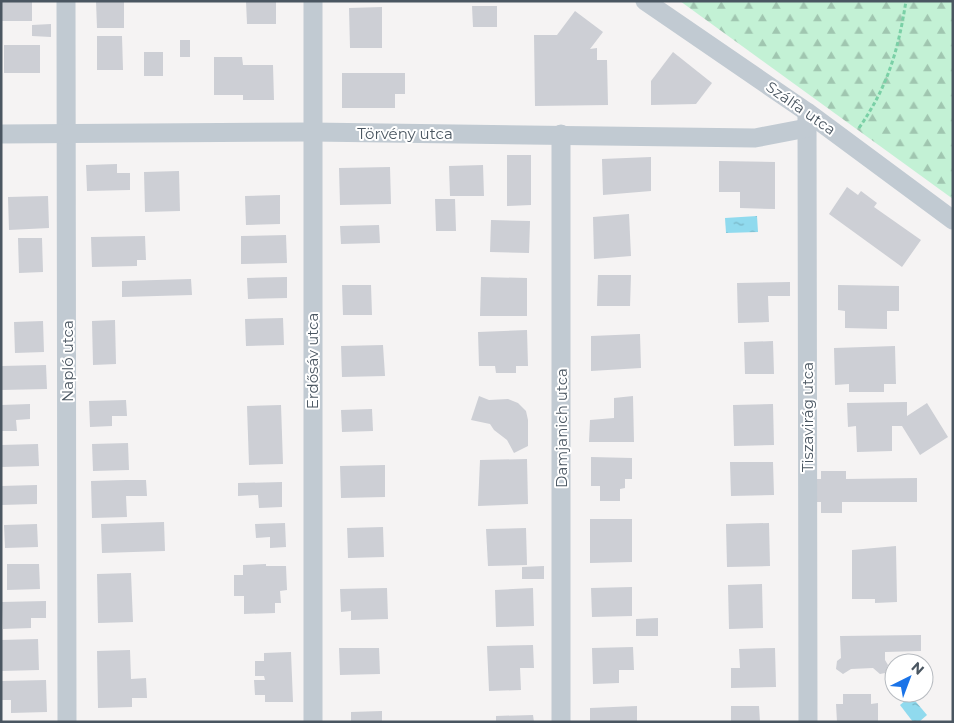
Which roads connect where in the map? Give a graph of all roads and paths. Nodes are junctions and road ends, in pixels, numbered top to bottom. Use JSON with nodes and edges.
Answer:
{"nodes":[{"id":1,"x":66,"y":1,"type":"edge"},
{"id":2,"x":313,"y":1,"type":"edge"},
{"id":3,"x":645,"y":1,"type":"edge"},
{"id":4,"x":906,"y":1,"type":"edge"},
{"id":5,"x":807,"y":120,"type":"junction"},
{"id":6,"x":312,"y":132,"type":"junction"},
{"id":7,"x":67,"y":133,"type":"junction"},
{"id":8,"x":1,"y":134,"type":"edge"},
{"id":9,"x":561,"y":134,"type":"junction"},
{"id":10,"x":849,"y":142,"type":"junction"},
{"id":11,"x":953,"y":220,"type":"edge"},
{"id":12,"x":67,"y":722,"type":"edge"},
{"id":13,"x":313,"y":722,"type":"edge"},
{"id":14,"x":561,"y":722,"type":"edge"},
{"id":15,"x":808,"y":722,"type":"edge"}],
"edges":[{"from":1,"to":7,"type":"street","name":"Napló utca"},
{"from":2,"to":6,"type":"street","name":"Erdősáv utca"},
{"from":3,"to":5,"type":"street","name":"Szálfa utca"},
{"from":4,"to":10,"type":"path"},
{"from":5,"to":9,"type":"street","name":"Törvény utca"},
{"from":5,"to":10,"type":"street","name":"Szálfa utca"},
{"from":5,"to":15,"type":"street","name":"Tiszavirág utca"},
{"from":6,"to":7,"type":"street","name":"Törvény utca"},
{"from":6,"to":9,"type":"street","name":"Törvény utca"},
{"from":6,"to":13,"type":"street","name":"Erdősáv utca"},
{"from":7,"to":8,"type":"street","name":"Törvény utca"},
{"from":7,"to":12,"type":"street","name":"Napló utca"},
{"from":9,"to":14,"type":"street","name":"Damjanich utca"},
{"from":10,"to":11,"type":"street","name":"Szálfa utca"}]}
